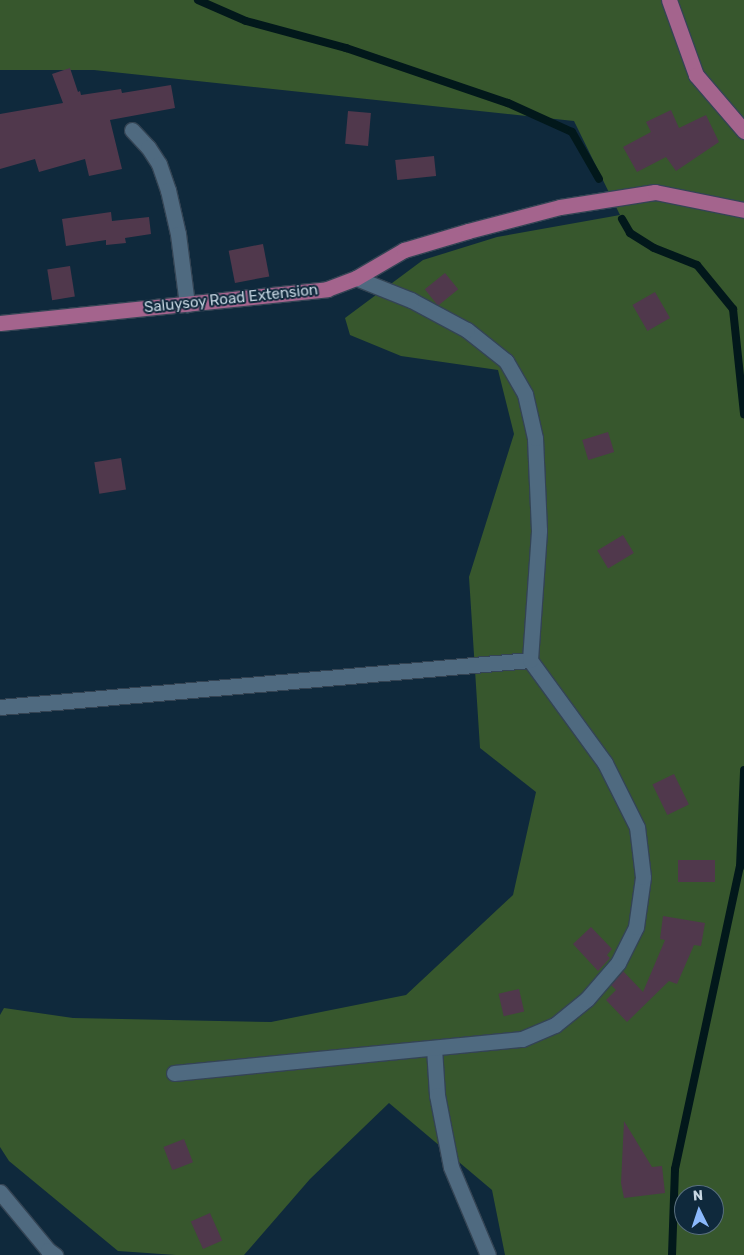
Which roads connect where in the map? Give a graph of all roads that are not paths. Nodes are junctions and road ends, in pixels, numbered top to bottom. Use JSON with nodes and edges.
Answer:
{"nodes":[{"id":1,"x":669,"y":0,"type":"edge"},
{"id":2,"x":132,"y":130,"type":"dead end"},
{"id":3,"x":744,"y":131,"type":"edge"},
{"id":4,"x":744,"y":210,"type":"edge"},
{"id":5,"x":356,"y":278,"type":"junction"},
{"id":6,"x":186,"y":304,"type":"junction"},
{"id":7,"x":0,"y":323,"type":"edge"},
{"id":8,"x":530,"y":660,"type":"junction"},
{"id":9,"x":0,"y":707,"type":"edge"},
{"id":10,"x":434,"y":1048,"type":"junction"},
{"id":11,"x":174,"y":1073,"type":"dead end"},
{"id":12,"x":0,"y":1192,"type":"edge"},
{"id":13,"x":56,"y":1255,"type":"edge"},
{"id":14,"x":488,"y":1255,"type":"edge"}],
"edges":[{"from":1,"to":3,"type":"main road"},
{"from":2,"to":6,"type":"street"},
{"from":4,"to":5,"type":"main road","name":"Saluysoy Road Extension"},
{"from":5,"to":6,"type":"main road","name":"Saluysoy Road Extension"},
{"from":5,"to":8,"type":"street"},
{"from":6,"to":7,"type":"main road","name":"Saluysoy Road Extension"},
{"from":8,"to":9,"type":"street"},
{"from":8,"to":10,"type":"street"},
{"from":10,"to":11,"type":"street"},
{"from":10,"to":14,"type":"street"},
{"from":12,"to":13,"type":"street"}]}
